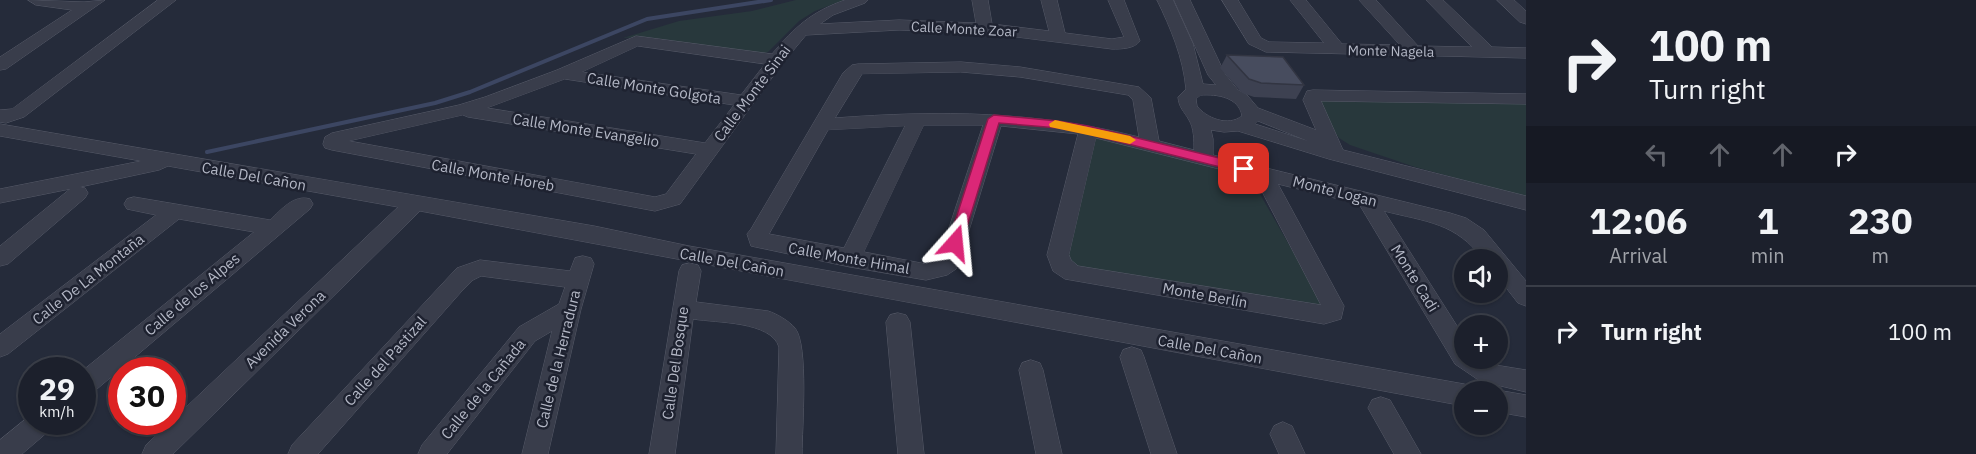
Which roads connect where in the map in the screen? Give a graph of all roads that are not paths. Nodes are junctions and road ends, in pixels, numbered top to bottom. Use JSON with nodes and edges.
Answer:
{"nodes":[{"id":1,"x":36,"y":0,"type":"edge"},
{"id":2,"x":152,"y":0,"type":"edge"},
{"id":3,"x":168,"y":0,"type":"edge"},
{"id":4,"x":860,"y":0,"type":"edge"},
{"id":5,"x":980,"y":0,"type":"edge"},
{"id":6,"x":1049,"y":0,"type":"edge"},
{"id":7,"x":1116,"y":0,"type":"edge"},
{"id":8,"x":1165,"y":0,"type":"edge"},
{"id":9,"x":1182,"y":0,"type":"edge"},
{"id":10,"x":1230,"y":0,"type":"edge"},
{"id":11,"x":1298,"y":0,"type":"edge"},
{"id":12,"x":1367,"y":0,"type":"edge"},
{"id":13,"x":1434,"y":0,"type":"edge"},
{"id":14,"x":1505,"y":0,"type":"edge"},
{"id":15,"x":92,"y":4,"type":"edge"},
{"id":16,"x":1526,"y":19,"type":"edge"},
{"id":17,"x":985,"y":28,"type":"junction"},
{"id":18,"x":801,"y":30,"type":"junction"},
{"id":19,"x":1058,"y":36,"type":"junction"},
{"id":20,"x":0,"y":49,"type":"edge"},
{"id":21,"x":1338,"y":50,"type":"junction"},
{"id":22,"x":1414,"y":51,"type":"junction"},
{"id":23,"x":19,"y":52,"type":"junction"},
{"id":24,"x":1488,"y":53,"type":"junction"},
{"id":25,"x":1526,"y":53,"type":"edge"},
{"id":26,"x":776,"y":60,"type":"junction"},
{"id":27,"x":0,"y":65,"type":"edge"},
{"id":28,"x":563,"y":74,"type":"junction"},
{"id":29,"x":1196,"y":91,"type":"junction"},
{"id":30,"x":1232,"y":94,"type":"junction"},
{"id":31,"x":1526,"y":99,"type":"edge"},
{"id":32,"x":746,"y":101,"type":"junction"},
{"id":33,"x":462,"y":110,"type":"junction"},
{"id":34,"x":0,"y":114,"type":"edge"},
{"id":35,"x":1198,"y":117,"type":"junction"},
{"id":36,"x":994,"y":119,"type":"junction"},
{"id":37,"x":917,"y":120,"type":"junction"},
{"id":38,"x":1242,"y":122,"type":"junction"},
{"id":39,"x":822,"y":124,"type":"junction"},
{"id":40,"x":0,"y":130,"type":"edge"},
{"id":41,"x":1088,"y":130,"type":"junction"},
{"id":42,"x":1150,"y":145,"type":"junction"},
{"id":43,"x":1334,"y":149,"type":"junction"},
{"id":44,"x":710,"y":150,"type":"junction"},
{"id":45,"x":1203,"y":158,"type":"junction"},
{"id":46,"x":172,"y":161,"type":"junction"},
{"id":47,"x":1227,"y":164,"type":"junction"},
{"id":48,"x":1262,"y":173,"type":"junction"},
{"id":49,"x":78,"y":193,"type":"dead end"},
{"id":50,"x":0,"y":196,"type":"edge"},
{"id":51,"x":1366,"y":199,"type":"junction"},
{"id":52,"x":1526,"y":202,"type":"edge"},
{"id":53,"x":134,"y":204,"type":"dead end"},
{"id":54,"x":303,"y":204,"type":"dead end"},
{"id":55,"x":414,"y":204,"type":"junction"},
{"id":56,"x":659,"y":204,"type":"joint"},
{"id":57,"x":176,"y":211,"type":"junction"},
{"id":58,"x":272,"y":228,"type":"junction"},
{"id":59,"x":30,"y":233,"type":"junction"},
{"id":60,"x":0,"y":239,"type":"edge"},
{"id":61,"x":1489,"y":249,"type":"edge"},
{"id":62,"x":0,"y":258,"type":"edge"},
{"id":63,"x":850,"y":259,"type":"junction"},
{"id":64,"x":472,"y":269,"type":"joint"},
{"id":65,"x":690,"y":271,"type":"dead end"},
{"id":66,"x":1508,"y":274,"type":"edge"},
{"id":67,"x":1526,"y":297,"type":"edge"},
{"id":68,"x":569,"y":309,"type":"junction"},
{"id":69,"x":683,"y":309,"type":"junction"},
{"id":70,"x":898,"y":322,"type":"dead end"},
{"id":71,"x":1454,"y":338,"type":"edge"},
{"id":72,"x":0,"y":347,"type":"edge"},
{"id":73,"x":1132,"y":357,"type":"dead end"},
{"id":74,"x":1482,"y":369,"type":"edge"},
{"id":75,"x":1031,"y":370,"type":"dead end"},
{"id":76,"x":96,"y":374,"type":"edge"},
{"id":77,"x":1526,"y":381,"type":"edge"},
{"id":78,"x":1454,"y":393,"type":"edge"},
{"id":79,"x":1508,"y":403,"type":"edge"},
{"id":80,"x":1526,"y":406,"type":"edge"},
{"id":81,"x":1381,"y":408,"type":"dead end"},
{"id":82,"x":25,"y":435,"type":"edge"},
{"id":83,"x":2,"y":454,"type":"edge"},
{"id":84,"x":155,"y":454,"type":"edge"},
{"id":85,"x":300,"y":454,"type":"edge"},
{"id":86,"x":431,"y":454,"type":"edge"},
{"id":87,"x":535,"y":454,"type":"edge"},
{"id":88,"x":663,"y":454,"type":"edge"},
{"id":89,"x":789,"y":454,"type":"edge"},
{"id":90,"x":911,"y":454,"type":"edge"},
{"id":91,"x":1049,"y":454,"type":"edge"},
{"id":92,"x":1164,"y":454,"type":"edge"},
{"id":93,"x":1408,"y":454,"type":"edge"}],
"edges":[{"from":1,"to":15,"type":"street"},
{"from":2,"to":34,"type":"street"},
{"from":3,"to":34,"type":"street"},
{"from":4,"to":18,"type":"street","name":"Calle Monte Sinai"},
{"from":5,"to":17,"type":"street"},
{"from":6,"to":19,"type":"street"},
{"from":7,"to":19,"type":"street","name":"Calle Monte Zoar"},
{"from":8,"to":29,"type":"street"},
{"from":9,"to":30,"type":"street"},
{"from":10,"to":21,"type":"street","name":"Monte Nagela"},
{"from":11,"to":21,"type":"street"},
{"from":12,"to":22,"type":"street"},
{"from":13,"to":24,"type":"street"},
{"from":14,"to":16,"type":"street"},
{"from":15,"to":23,"type":"street"},
{"from":17,"to":18,"type":"street","name":"Calle Monte Zoar"},
{"from":17,"to":19,"type":"street","name":"Calle Monte Zoar"},
{"from":18,"to":26,"type":"street","name":"Calle Monte Sinai"},
{"from":20,"to":23,"type":"street"},
{"from":21,"to":22,"type":"street","name":"Monte Nagela"},
{"from":22,"to":24,"type":"street","name":"Monte Nagela"},
{"from":23,"to":27,"type":"street"},
{"from":24,"to":25,"type":"street","name":"Monte Nagela"},
{"from":26,"to":28,"type":"street"},
{"from":26,"to":32,"type":"street","name":"Calle Monte Sinai"},
{"from":28,"to":32,"type":"street","name":"Calle Monte Golgota"},
{"from":28,"to":33,"type":"street"},
{"from":29,"to":30,"type":"street"},
{"from":29,"to":35,"type":"street"},
{"from":30,"to":38,"type":"street"},
{"from":31,"to":43,"type":"street"},
{"from":32,"to":44,"type":"street","name":"Calle Monte Sinai"},
{"from":33,"to":44,"type":"street","name":"Calle Monte Evangelio"},
{"from":33,"to":56,"type":"street","name":"Calle Monte Horeb"},
{"from":35,"to":38,"type":"street"},
{"from":35,"to":45,"type":"street"},
{"from":36,"to":37,"type":"street","name":"Monte Logan"},
{"from":36,"to":41,"type":"street","name":"Monte Logan"},
{"from":36,"to":63,"type":"street","name":"Calle Monte Himal"},
{"from":37,"to":39,"type":"street","name":"Monte Logan"},
{"from":37,"to":63,"type":"street"},
{"from":38,"to":43,"type":"street"},
{"from":38,"to":47,"type":"street"},
{"from":39,"to":42,"type":"street"},
{"from":39,"to":63,"type":"street","name":"Calle Monte Himal"},
{"from":40,"to":46,"type":"street","name":"Calle Del Cañon"},
{"from":41,"to":42,"type":"street","name":"Monte Logan"},
{"from":41,"to":48,"type":"street","name":"Monte Berlín"},
{"from":42,"to":45,"type":"street","name":"Monte Logan"},
{"from":43,"to":52,"type":"street"},
{"from":44,"to":56,"type":"street","name":"Calle Monte Sinai"},
{"from":45,"to":47,"type":"street","name":"Monte Logan"},
{"from":46,"to":50,"type":"street"},
{"from":46,"to":55,"type":"street","name":"Calle Del Cañon"},
{"from":47,"to":48,"type":"street","name":"Monte Logan"},
{"from":48,"to":51,"type":"street","name":"Monte Logan"},
{"from":49,"to":59,"type":"street"},
{"from":51,"to":61,"type":"street","name":"Monte Logan"},
{"from":51,"to":71,"type":"street","name":"Monte Cadi"},
{"from":53,"to":57,"type":"street"},
{"from":54,"to":58,"type":"street","name":"Calle de los Alpes"},
{"from":55,"to":78,"type":"street","name":"Calle Del Cañon"},
{"from":55,"to":84,"type":"street","name":"Avenida Verona"},
{"from":57,"to":58,"type":"street"},
{"from":57,"to":72,"type":"street","name":"Calle De La Montaña"},
{"from":58,"to":76,"type":"street","name":"Calle de los Alpes"},
{"from":59,"to":60,"type":"street"},
{"from":59,"to":62,"type":"street"},
{"from":64,"to":68,"type":"street","name":"Calle de la Herradura"},
{"from":64,"to":85,"type":"street","name":"Calle del Pastizal"},
{"from":65,"to":69,"type":"street","name":"Calle Del Bosque"},
{"from":66,"to":67,"type":"street"},
{"from":68,"to":86,"type":"street","name":"Calle de la Cañada"},
{"from":68,"to":87,"type":"street","name":"Calle de la Herradura"},
{"from":69,"to":88,"type":"street","name":"Calle Del Bosque"},
{"from":69,"to":89,"type":"street"},
{"from":70,"to":90,"type":"street"},
{"from":73,"to":92,"type":"street"},
{"from":74,"to":77,"type":"street"},
{"from":75,"to":91,"type":"street"},
{"from":79,"to":80,"type":"street"},
{"from":81,"to":93,"type":"street"},
{"from":82,"to":83,"type":"street"}]}
